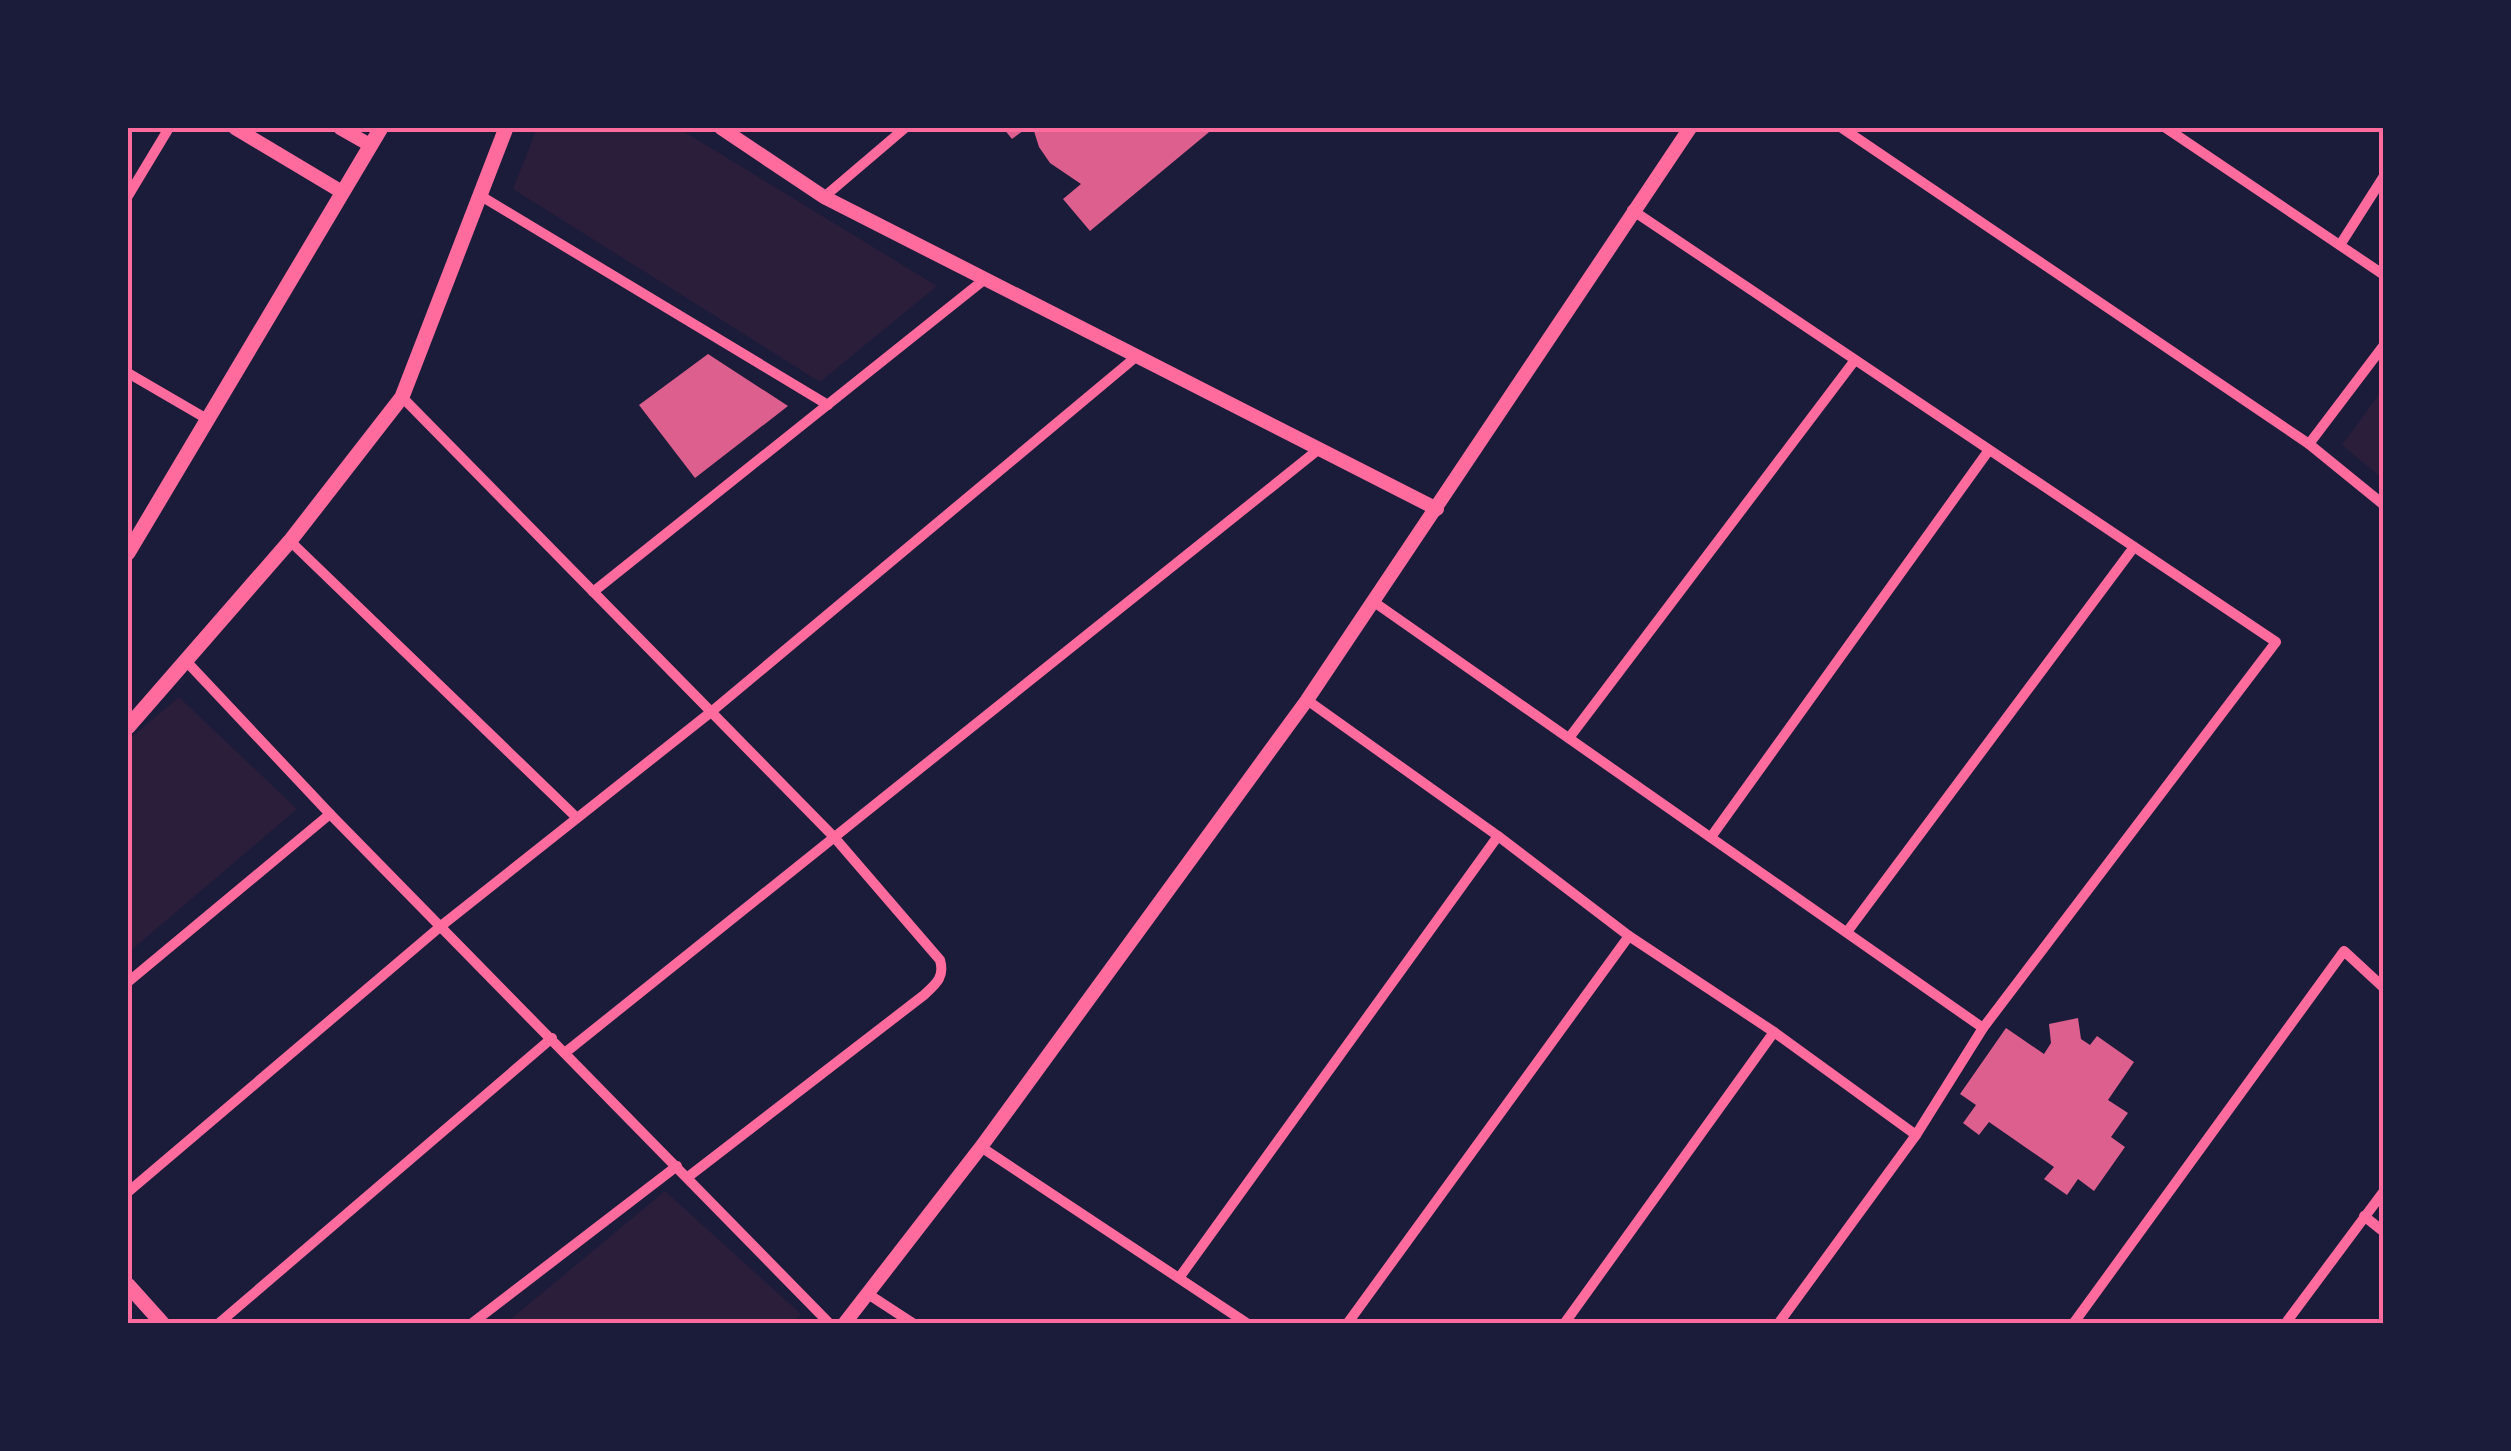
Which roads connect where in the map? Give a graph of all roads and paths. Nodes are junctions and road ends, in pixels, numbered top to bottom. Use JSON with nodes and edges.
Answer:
{"nodes":[{"id":1,"x":169,"y":128,"type":"edge"},
{"id":2,"x":235,"y":128,"type":"edge"},
{"id":3,"x":340,"y":128,"type":"edge"},
{"id":4,"x":381,"y":128,"type":"edge"},
{"id":5,"x":506,"y":128,"type":"edge"},
{"id":6,"x":721,"y":128,"type":"edge"},
{"id":7,"x":906,"y":128,"type":"edge"},
{"id":8,"x":1690,"y":128,"type":"edge"},
{"id":9,"x":1842,"y":128,"type":"edge"},
{"id":10,"x":2166,"y":128,"type":"edge"},
{"id":11,"x":370,"y":145,"type":"junction"},
{"id":12,"x":2384,"y":176,"type":"edge"},
{"id":13,"x":342,"y":192,"type":"junction"},
{"id":14,"x":128,"y":196,"type":"edge"},
{"id":15,"x":480,"y":196,"type":"junction"},
{"id":16,"x":824,"y":197,"type":"junction"},
{"id":17,"x":1632,"y":210,"type":"junction"},
{"id":18,"x":2340,"y":245,"type":"junction"},
{"id":19,"x":2384,"y":275,"type":"edge"},
{"id":20,"x":985,"y":279,"type":"junction"},
{"id":21,"x":2384,"y":346,"type":"edge"},
{"id":22,"x":1137,"y":356,"type":"junction"},
{"id":23,"x":1855,"y":360,"type":"junction"},
{"id":24,"x":128,"y":373,"type":"edge"},
{"id":25,"x":402,"y":397,"type":"junction"},
{"id":26,"x":828,"y":404,"type":"junction"},
{"id":27,"x":207,"y":419,"type":"junction"},
{"id":28,"x":2309,"y":444,"type":"junction"},
{"id":29,"x":1319,"y":449,"type":"junction"},
{"id":30,"x":1989,"y":450,"type":"junction"},
{"id":31,"x":2384,"y":506,"type":"edge"},
{"id":32,"x":1436,"y":509,"type":"junction"},
{"id":33,"x":290,"y":541,"type":"junction"},
{"id":34,"x":2134,"y":547,"type":"junction"},
{"id":35,"x":128,"y":553,"type":"edge"},
{"id":36,"x":593,"y":592,"type":"junction"},
{"id":37,"x":1374,"y":602,"type":"junction"},
{"id":38,"x":186,"y":660,"type":"junction"},
{"id":39,"x":1307,"y":700,"type":"junction"},
{"id":40,"x":711,"y":712,"type":"junction"},
{"id":41,"x":128,"y":727,"type":"edge"},
{"id":42,"x":1569,"y":738,"type":"junction"},
{"id":43,"x":330,"y":814,"type":"junction"},
{"id":44,"x":576,"y":817,"type":"junction"},
{"id":45,"x":1498,"y":836,"type":"junction"},
{"id":46,"x":834,"y":837,"type":"junction"},
{"id":47,"x":1711,"y":837,"type":"junction"},
{"id":48,"x":442,"y":926,"type":"junction"},
{"id":49,"x":1847,"y":932,"type":"junction"},
{"id":50,"x":1629,"y":936,"type":"junction"},
{"id":51,"x":128,"y":982,"type":"edge"},
{"id":52,"x":2384,"y":988,"type":"edge"},
{"id":53,"x":1984,"y":1028,"type":"junction"},
{"id":54,"x":1774,"y":1032,"type":"junction"},
{"id":55,"x":552,"y":1038,"type":"junction"},
{"id":56,"x":566,"y":1052,"type":"junction"},
{"id":57,"x":1916,"y":1135,"type":"junction"},
{"id":58,"x":981,"y":1147,"type":"junction"},
{"id":59,"x":677,"y":1166,"type":"junction"},
{"id":60,"x":688,"y":1176,"type":"junction"},
{"id":61,"x":2384,"y":1190,"type":"edge"},
{"id":62,"x":128,"y":1192,"type":"edge"},
{"id":63,"x":2364,"y":1216,"type":"junction"},
{"id":64,"x":2384,"y":1232,"type":"edge"},
{"id":65,"x":1179,"y":1278,"type":"junction"},
{"id":66,"x":128,"y":1286,"type":"edge"},
{"id":67,"x":868,"y":1294,"type":"junction"},
{"id":68,"x":163,"y":1324,"type":"edge"},
{"id":69,"x":218,"y":1324,"type":"edge"},
{"id":70,"x":471,"y":1324,"type":"edge"},
{"id":71,"x":830,"y":1324,"type":"edge"},
{"id":72,"x":844,"y":1324,"type":"edge"},
{"id":73,"x":914,"y":1324,"type":"edge"},
{"id":74,"x":1248,"y":1324,"type":"edge"},
{"id":75,"x":1346,"y":1324,"type":"edge"},
{"id":76,"x":1564,"y":1324,"type":"edge"},
{"id":77,"x":1778,"y":1324,"type":"edge"},
{"id":78,"x":2073,"y":1324,"type":"edge"},
{"id":79,"x":2285,"y":1324,"type":"edge"}],
"edges":[{"from":1,"to":14,"type":"street"},
{"from":2,"to":13,"type":"street"},
{"from":3,"to":11,"type":"street"},
{"from":4,"to":11,"type":"main road"},
{"from":5,"to":15,"type":"main road"},
{"from":6,"to":16,"type":"street"},
{"from":7,"to":16,"type":"street"},
{"from":8,"to":17,"type":"street"},
{"from":9,"to":28,"type":"street"},
{"from":10,"to":18,"type":"street"},
{"from":11,"to":13,"type":"main road"},
{"from":12,"to":18,"type":"street"},
{"from":13,"to":27,"type":"main road"},
{"from":15,"to":25,"type":"main road"},
{"from":15,"to":26,"type":"street"},
{"from":16,"to":20,"type":"street"},
{"from":17,"to":23,"type":"street"},
{"from":17,"to":32,"type":"street"},
{"from":18,"to":19,"type":"street"},
{"from":20,"to":22,"type":"street"},
{"from":20,"to":26,"type":"street"},
{"from":21,"to":28,"type":"street"},
{"from":22,"to":29,"type":"street"},
{"from":22,"to":40,"type":"street"},
{"from":23,"to":30,"type":"street"},
{"from":23,"to":42,"type":"street"},
{"from":24,"to":27,"type":"street"},
{"from":25,"to":33,"type":"main road"},
{"from":25,"to":36,"type":"street"},
{"from":26,"to":36,"type":"street"},
{"from":27,"to":35,"type":"main road"},
{"from":28,"to":31,"type":"street"},
{"from":29,"to":32,"type":"street"},
{"from":29,"to":46,"type":"street"},
{"from":30,"to":34,"type":"street"},
{"from":30,"to":47,"type":"street"},
{"from":32,"to":37,"type":"street"},
{"from":33,"to":38,"type":"main road"},
{"from":33,"to":44,"type":"street"},
{"from":34,"to":49,"type":"street"},
{"from":34,"to":53,"type":"street"},
{"from":36,"to":40,"type":"street"},
{"from":37,"to":39,"type":"street"},
{"from":37,"to":42,"type":"street"},
{"from":38,"to":41,"type":"main road"},
{"from":38,"to":43,"type":"street"},
{"from":39,"to":45,"type":"street"},
{"from":39,"to":58,"type":"street"},
{"from":40,"to":44,"type":"street"},
{"from":40,"to":46,"type":"street"},
{"from":42,"to":47,"type":"street"},
{"from":43,"to":48,"type":"street"},
{"from":43,"to":51,"type":"street"},
{"from":44,"to":48,"type":"street"},
{"from":45,"to":50,"type":"street"},
{"from":45,"to":65,"type":"street"},
{"from":46,"to":56,"type":"street"},
{"from":46,"to":60,"type":"street"},
{"from":47,"to":49,"type":"street"},
{"from":48,"to":55,"type":"street"},
{"from":48,"to":62,"type":"street"},
{"from":49,"to":53,"type":"street"},
{"from":50,"to":54,"type":"street"},
{"from":50,"to":75,"type":"street"},
{"from":52,"to":78,"type":"street"},
{"from":53,"to":57,"type":"street"},
{"from":54,"to":57,"type":"street"},
{"from":54,"to":76,"type":"street"},
{"from":55,"to":56,"type":"street"},
{"from":55,"to":69,"type":"street"},
{"from":56,"to":59,"type":"street"},
{"from":57,"to":77,"type":"street"},
{"from":58,"to":65,"type":"street"},
{"from":58,"to":67,"type":"street"},
{"from":59,"to":60,"type":"street"},
{"from":59,"to":70,"type":"street"},
{"from":60,"to":71,"type":"street"},
{"from":61,"to":63,"type":"street"},
{"from":63,"to":64,"type":"street"},
{"from":63,"to":79,"type":"street"},
{"from":65,"to":74,"type":"street"},
{"from":66,"to":68,"type":"main road"},
{"from":67,"to":72,"type":"street"},
{"from":67,"to":73,"type":"street"}]}
